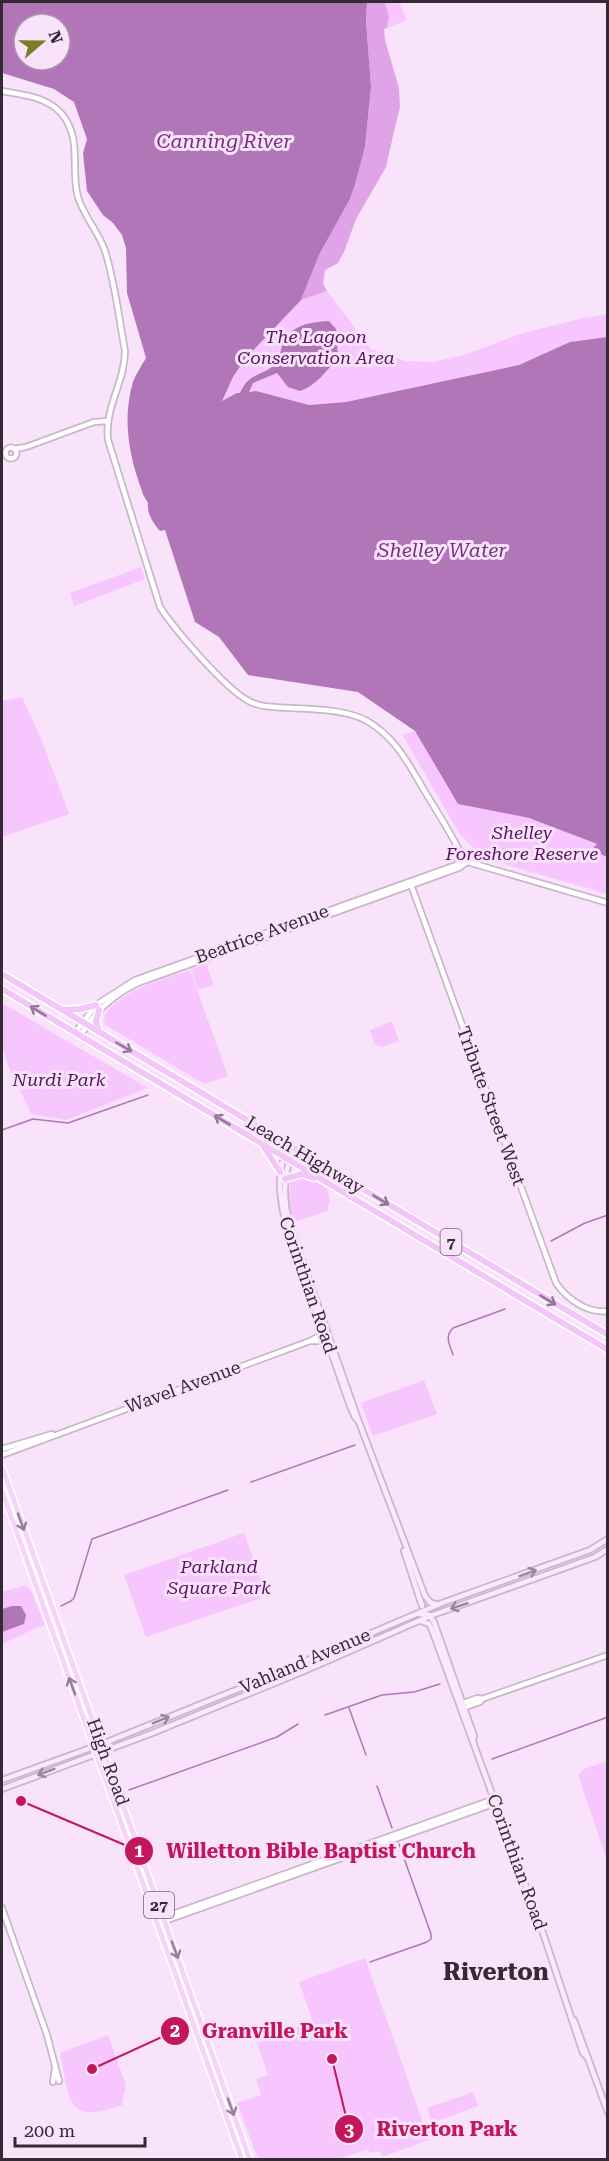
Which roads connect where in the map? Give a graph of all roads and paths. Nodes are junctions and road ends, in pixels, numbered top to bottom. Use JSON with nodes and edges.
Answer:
{"nodes":[{"id":1,"x":2,"y":92,"type":"edge"},
{"id":2,"x":107,"y":421,"type":"junction"},
{"id":3,"x":26,"y":447,"type":"junction"},
{"id":4,"x":14,"y":449,"type":"junction"},
{"id":5,"x":4,"y":455,"type":"edge"},
{"id":6,"x":16,"y":455,"type":"junction"},
{"id":7,"x":467,"y":859,"type":"junction"},
{"id":8,"x":410,"y":883,"type":"junction"},
{"id":9,"x":608,"y":903,"type":"edge"},
{"id":10,"x":2,"y":974,"type":"edge"},
{"id":11,"x":2,"y":989,"type":"edge"},
{"id":12,"x":98,"y":1007,"type":"junction"},
{"id":13,"x":61,"y":1010,"type":"junction"},
{"id":14,"x":84,"y":1023,"type":"junction"},
{"id":15,"x":99,"y":1032,"type":"junction"},
{"id":16,"x":77,"y":1034,"type":"junction"},
{"id":17,"x":263,"y":1145,"type":"junction"},
{"id":18,"x":292,"y":1147,"type":"junction"},
{"id":19,"x":286,"y":1158,"type":"junction"},
{"id":20,"x":279,"y":1172,"type":"junction"},
{"id":21,"x":285,"y":1179,"type":"junction"},
{"id":22,"x":326,"y":1182,"type":"junction"},
{"id":23,"x":608,"y":1311,"type":"edge"},
{"id":24,"x":327,"y":1335,"type":"junction"},
{"id":25,"x":608,"y":1335,"type":"edge"},
{"id":26,"x":608,"y":1350,"type":"edge"},
{"id":27,"x":55,"y":1434,"type":"junction"},
{"id":28,"x":2,"y":1449,"type":"edge"},
{"id":29,"x":2,"y":1455,"type":"edge"},
{"id":30,"x":2,"y":1467,"type":"edge"},
{"id":31,"x":2,"y":1491,"type":"edge"},
{"id":32,"x":396,"y":1525,"type":"junction"},
{"id":33,"x":608,"y":1539,"type":"edge"},
{"id":34,"x":608,"y":1549,"type":"edge"},
{"id":35,"x":502,"y":1591,"type":"junction"},
{"id":36,"x":465,"y":1595,"type":"junction"},
{"id":37,"x":442,"y":1603,"type":"junction"},
{"id":38,"x":425,"y":1607,"type":"junction"},
{"id":39,"x":440,"y":1613,"type":"junction"},
{"id":40,"x":414,"y":1615,"type":"junction"},
{"id":41,"x":430,"y":1616,"type":"junction"},
{"id":42,"x":421,"y":1621,"type":"junction"},
{"id":43,"x":434,"y":1624,"type":"junction"},
{"id":44,"x":328,"y":1652,"type":"junction"},
{"id":45,"x":608,"y":1655,"type":"edge"},
{"id":46,"x":331,"y":1660,"type":"junction"},
{"id":47,"x":461,"y":1706,"type":"junction"},
{"id":48,"x":101,"y":1744,"type":"junction"},
{"id":49,"x":94,"y":1746,"type":"junction"},
{"id":50,"x":104,"y":1752,"type":"junction"},
{"id":51,"x":97,"y":1754,"type":"junction"},
{"id":52,"x":2,"y":1780,"type":"edge"},
{"id":53,"x":2,"y":1789,"type":"edge"},
{"id":54,"x":495,"y":1801,"type":"junction"},
{"id":55,"x":2,"y":1908,"type":"edge"},
{"id":56,"x":164,"y":1919,"type":"junction"},
{"id":57,"x":156,"y":1922,"type":"junction"},
{"id":58,"x":55,"y":2066,"type":"junction"},
{"id":59,"x":59,"y":2081,"type":"dead end"},
{"id":60,"x":53,"y":2082,"type":"dead end"},
{"id":61,"x":608,"y":2113,"type":"edge"},
{"id":62,"x":242,"y":2160,"type":"edge"},
{"id":63,"x":250,"y":2160,"type":"edge"}],
"edges":[{"from":1,"to":2,"type":"street"},
{"from":2,"to":3,"type":"street"},
{"from":2,"to":7,"type":"street"},
{"from":3,"to":4,"type":"street"},
{"from":3,"to":6,"type":"street"},
{"from":4,"to":5,"type":"street"},
{"from":4,"to":6,"type":"street"},
{"from":5,"to":6,"type":"street"},
{"from":7,"to":8,"type":"street","name":"Beatrice Avenue"},
{"from":7,"to":9,"type":"street"},
{"from":8,"to":12,"type":"street","name":"Beatrice Avenue"},
{"from":8,"to":23,"type":"street","name":"Tribute Street West"},
{"from":10,"to":13,"type":"highway","name":"Leach Highway","number":"7"},
{"from":16,"to":11,"type":"highway","name":"Leach Highway","number":"7","one_way":true},
{"from":12,"to":13,"type":"highway"},
{"from":12,"to":14,"type":"street","name":"Beatrice Avenue"},
{"from":12,"to":15,"type":"highway"},
{"from":13,"to":14,"type":"highway","name":"Leach Highway","number":"7"},
{"from":14,"to":15,"type":"highway","name":"Leach Highway","number":"7"},
{"from":14,"to":16,"type":"street","name":"Beatrice Avenue"},
{"from":15,"to":18,"type":"highway","name":"Leach Highway","number":"7","one_way":true},
{"from":17,"to":16,"type":"highway","name":"Leach Highway","number":"7","one_way":true},
{"from":17,"to":19,"type":"highway","name":"Leach Highway","number":"7"},
{"from":17,"to":20,"type":"highway"},
{"from":18,"to":19,"type":"main road","name":"Corinthian Road"},
{"from":18,"to":25,"type":"highway","name":"Leach Highway","number":"7","one_way":true},
{"from":19,"to":20,"type":"main road","name":"Corinthian Road"},
{"from":19,"to":21,"type":"main road","name":"Corinthian Road"},
{"from":19,"to":22,"type":"highway","name":"Leach Highway","number":"7"},
{"from":20,"to":24,"type":"main road","name":"Corinthian Road"},
{"from":21,"to":22,"type":"highway"},
{"from":21,"to":24,"type":"main road","name":"Corinthian Road"},
{"from":22,"to":26,"type":"highway","name":"Leach Highway","number":"7"},
{"from":24,"to":27,"type":"street","name":"Wavel Avenue"},
{"from":24,"to":32,"type":"main road","name":"Corinthian Road"},
{"from":27,"to":28,"type":"street","name":"Wavel Avenue"},
{"from":27,"to":29,"type":"street","name":"Wavel Avenue"},
{"from":30,"to":48,"type":"main road","name":"High Road","number":"27","one_way":true},
{"from":49,"to":31,"type":"main road","name":"High Road","number":"27","one_way":true},
{"from":32,"to":37,"type":"main road","name":"Corinthian Road"},
{"from":32,"to":38,"type":"main road","name":"Corinthian Road"},
{"from":36,"to":33,"type":"main road","name":"Vahland Avenue","one_way":true},
{"from":34,"to":35,"type":"main road","name":"Vahland Avenue"},
{"from":35,"to":36,"type":"main road"},
{"from":35,"to":39,"type":"main road","name":"Vahland Avenue","one_way":true},
{"from":36,"to":37,"type":"main road","name":"Vahland Avenue"},
{"from":37,"to":38,"type":"main road","name":"Vahland Avenue"},
{"from":38,"to":39,"type":"main road"},
{"from":38,"to":40,"type":"main road","name":"Vahland Avenue"},
{"from":39,"to":41,"type":"main road","name":"Vahland Avenue"},
{"from":39,"to":43,"type":"main road"},
{"from":40,"to":41,"type":"main road"},
{"from":40,"to":44,"type":"main road","name":"Vahland Avenue"},
{"from":41,"to":42,"type":"main road","name":"Vahland Avenue"},
{"from":41,"to":43,"type":"main road","name":"Corinthian Road"},
{"from":42,"to":46,"type":"main road","name":"Vahland Avenue"},
{"from":42,"to":47,"type":"main road","name":"Corinthian Road"},
{"from":43,"to":47,"type":"main road","name":"Corinthian Road"},
{"from":44,"to":46,"type":"main road"},
{"from":48,"to":44,"type":"main road","name":"Vahland Avenue","one_way":true},
{"from":45,"to":47,"type":"street"},
{"from":46,"to":50,"type":"main road","name":"Vahland Avenue"},
{"from":47,"to":54,"type":"main road","name":"Corinthian Road"},
{"from":48,"to":49,"type":"main road","name":"Vahland Avenue"},
{"from":48,"to":50,"type":"main road","name":"High Road","number":"27"},
{"from":49,"to":51,"type":"main road","name":"High Road","number":"27"},
{"from":49,"to":52,"type":"main road","name":"Vahland Avenue"},
{"from":50,"to":51,"type":"main road","name":"Vahland Avenue"},
{"from":50,"to":56,"type":"main road","name":"High Road","number":"27"},
{"from":51,"to":53,"type":"main road","name":"Vahland Avenue","one_way":true},
{"from":51,"to":57,"type":"main road","name":"High Road","number":"27"},
{"from":54,"to":56,"type":"street"},
{"from":54,"to":61,"type":"main road","name":"Corinthian Road"},
{"from":55,"to":58,"type":"street"},
{"from":56,"to":57,"type":"street"},
{"from":56,"to":63,"type":"main road","name":"High Road","number":"27","one_way":true},
{"from":57,"to":62,"type":"main road","name":"High Road","number":"27"},
{"from":58,"to":59,"type":"street"},
{"from":58,"to":60,"type":"street"}]}
